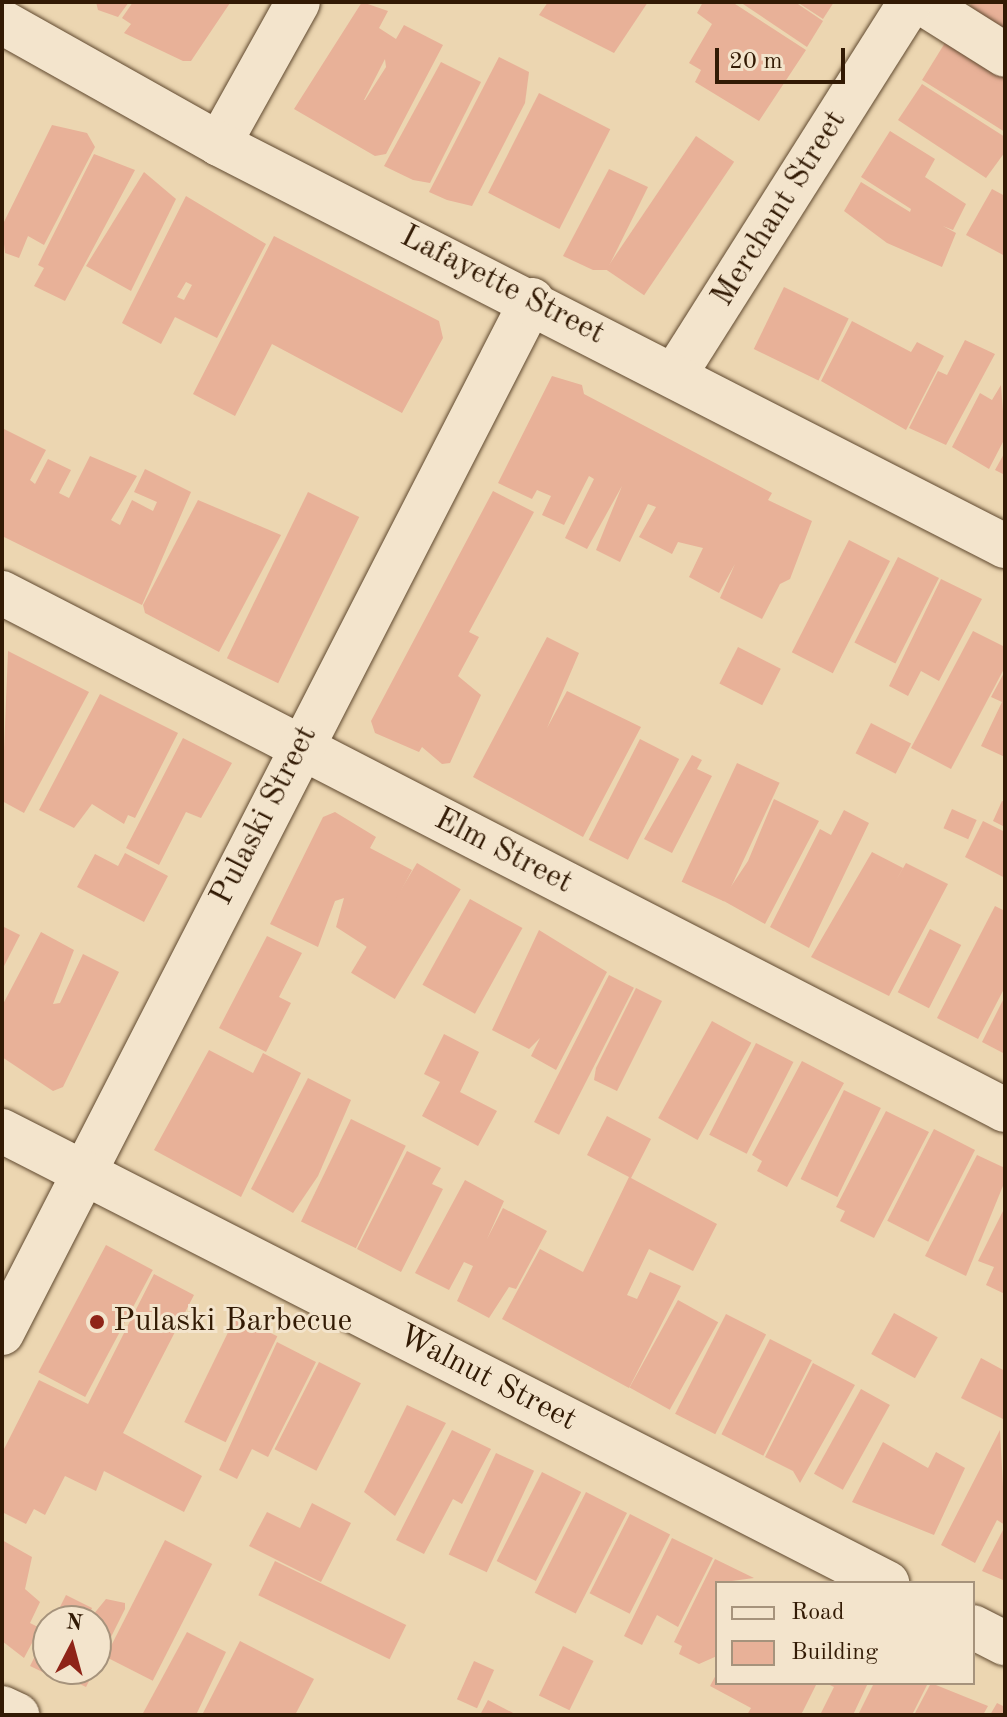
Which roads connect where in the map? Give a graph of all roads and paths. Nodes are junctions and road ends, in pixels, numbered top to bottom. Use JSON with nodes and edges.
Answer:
{"nodes":[{"id":1,"x":298,"y":2,"type":"edge"},
{"id":2,"x":910,"y":2,"type":"edge"},
{"id":3,"x":921,"y":2,"type":"edge"},
{"id":4,"x":2,"y":22,"type":"edge"},
{"id":5,"x":1005,"y":55,"type":"edge"},
{"id":6,"x":219,"y":144,"type":"junction"},
{"id":7,"x":532,"y":300,"type":"junction"},
{"id":8,"x":674,"y":376,"type":"junction"},
{"id":9,"x":1005,"y":546,"type":"edge"},
{"id":10,"x":2,"y":593,"type":"edge"},
{"id":11,"x":300,"y":747,"type":"junction"},
{"id":12,"x":1005,"y":1110,"type":"edge"},
{"id":13,"x":2,"y":1131,"type":"edge"},
{"id":14,"x":84,"y":1173,"type":"junction"},
{"id":15,"x":2,"y":1333,"type":"edge"},
{"id":16,"x":883,"y":1581,"type":"edge"},
{"id":17,"x":975,"y":1628,"type":"edge"},
{"id":18,"x":1005,"y":1643,"type":"edge"},
{"id":19,"x":2,"y":1708,"type":"edge"},
{"id":20,"x":17,"y":1715,"type":"edge"}],
"edges":[{"from":1,"to":6,"type":"street"},
{"from":2,"to":8,"type":"street","name":"Merchant Street"},
{"from":3,"to":5,"type":"street"},
{"from":4,"to":6,"type":"street","name":"Lafayette Street"},
{"from":6,"to":7,"type":"street","name":"Lafayette Street"},
{"from":7,"to":8,"type":"street","name":"Lafayette Street"},
{"from":7,"to":11,"type":"street","name":"Pulaski Street"},
{"from":8,"to":9,"type":"street","name":"Lafayette Street"},
{"from":10,"to":11,"type":"street","name":"Elm Street"},
{"from":11,"to":12,"type":"street","name":"Elm Street"},
{"from":11,"to":14,"type":"street","name":"Pulaski Street"},
{"from":13,"to":14,"type":"street","name":"Walnut Street"},
{"from":14,"to":15,"type":"street","name":"Pulaski Street"},
{"from":14,"to":16,"type":"street","name":"Walnut Street"},
{"from":17,"to":18,"type":"street"},
{"from":19,"to":20,"type":"street"}]}
